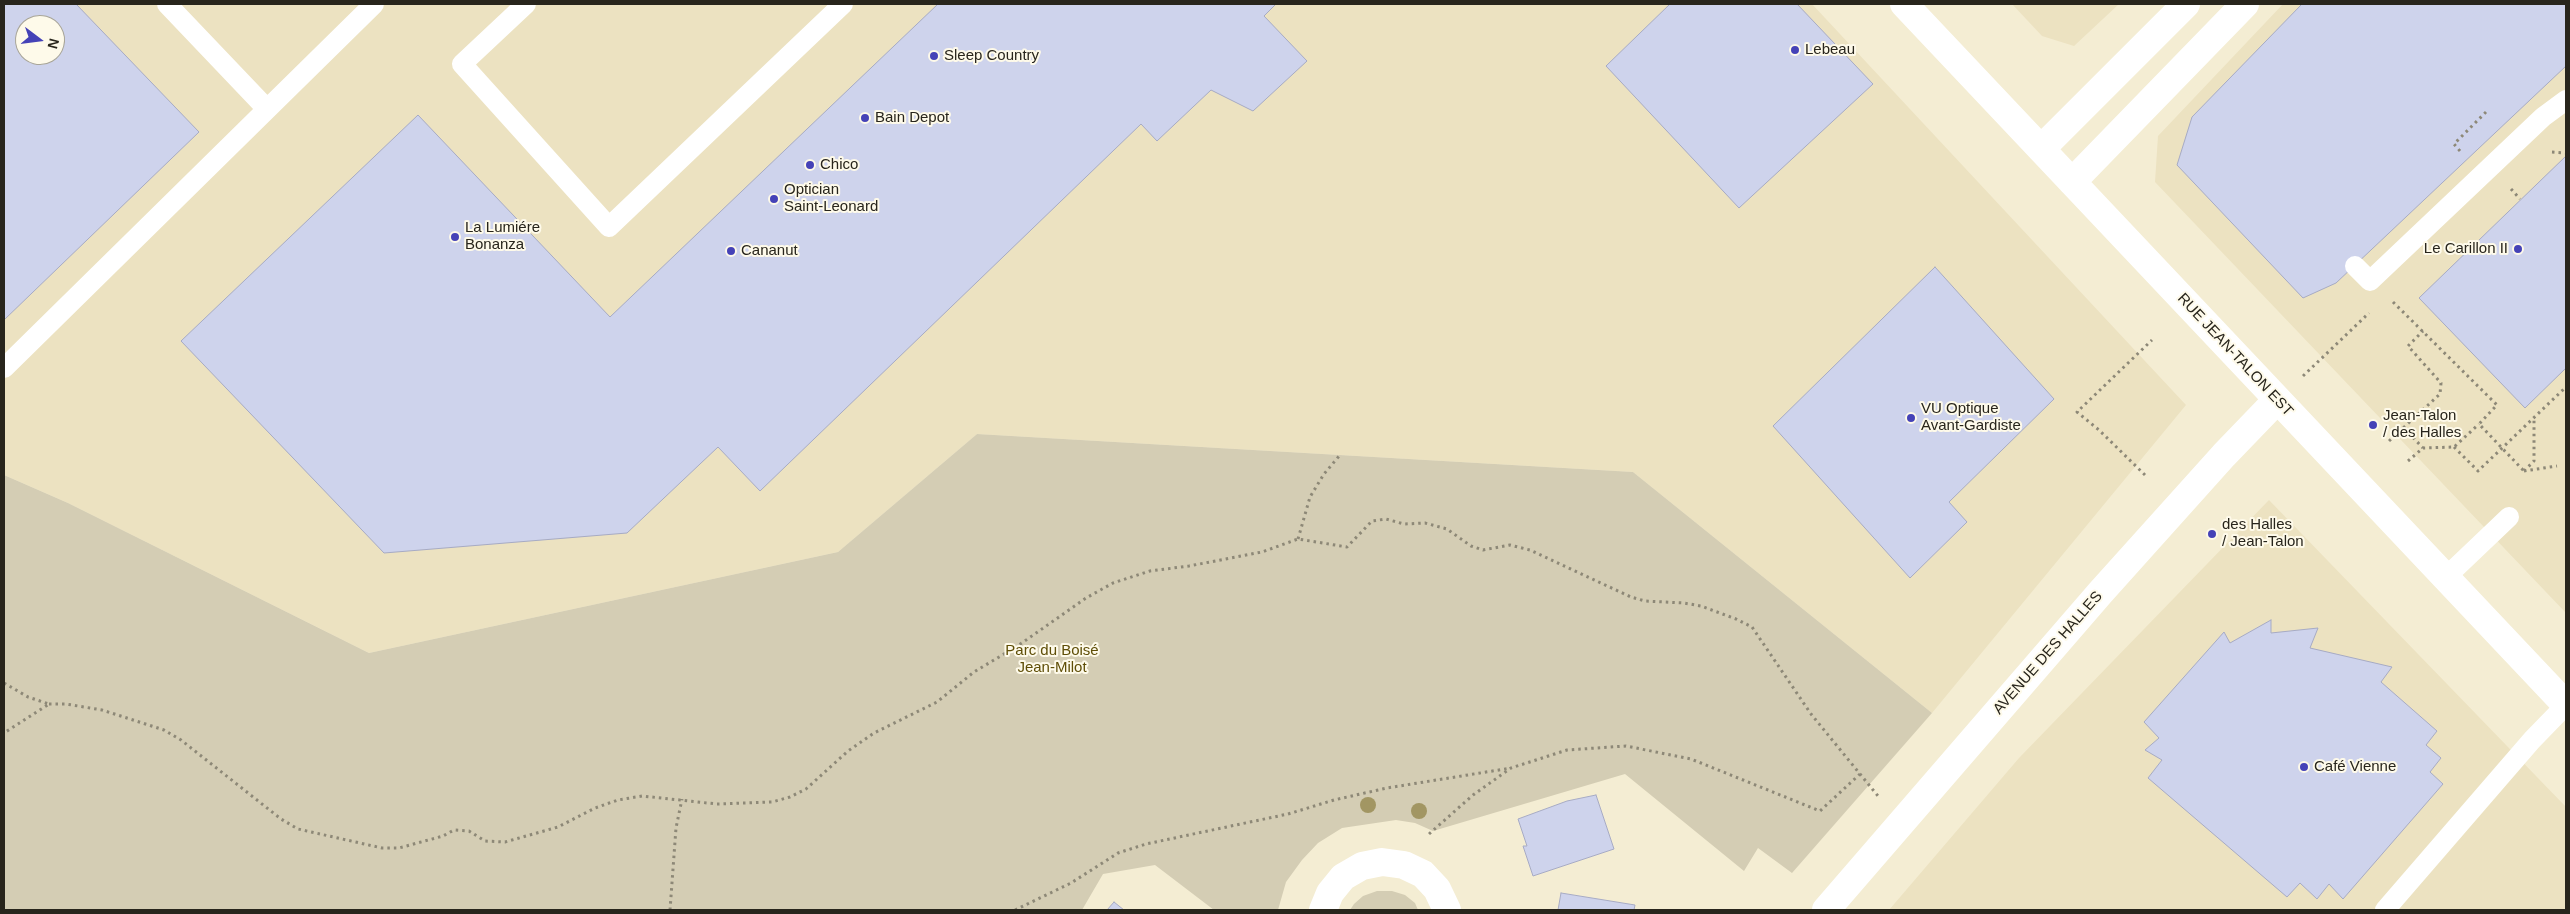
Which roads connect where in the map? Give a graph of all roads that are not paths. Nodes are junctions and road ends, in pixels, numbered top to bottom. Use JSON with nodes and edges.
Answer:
{"nodes":[{"id":1,"x":166,"y":4,"type":"edge"},
{"id":2,"x":374,"y":4,"type":"edge"},
{"id":3,"x":526,"y":4,"type":"edge"},
{"id":4,"x":843,"y":4,"type":"edge"},
{"id":5,"x":1904,"y":4,"type":"edge"},
{"id":6,"x":2186,"y":4,"type":"edge"},
{"id":7,"x":2245,"y":4,"type":"edge"},
{"id":8,"x":2566,"y":100,"type":"edge"},
{"id":9,"x":267,"y":109,"type":"junction"},
{"id":10,"x":2041,"y":149,"type":"junction"},
{"id":11,"x":2072,"y":182,"type":"junction"},
{"id":12,"x":2355,"y":266,"type":"dead end"},
{"id":13,"x":4,"y":368,"type":"edge"},
{"id":14,"x":2277,"y":400,"type":"junction"},
{"id":15,"x":2509,"y":516,"type":"dead end"},
{"id":16,"x":2446,"y":577,"type":"junction"},
{"id":17,"x":2566,"y":705,"type":"edge"},
{"id":18,"x":1323,"y":910,"type":"edge"},
{"id":19,"x":1447,"y":910,"type":"edge"},
{"id":20,"x":1826,"y":910,"type":"edge"},
{"id":21,"x":2385,"y":910,"type":"edge"}],
"edges":[{"from":1,"to":9,"type":"lane"},
{"from":2,"to":9,"type":"lane"},
{"from":3,"to":4,"type":"lane"},
{"from":5,"to":10,"type":"main road","name":"RUE JEAN-TALON EST"},
{"from":6,"to":10,"type":"main road"},
{"from":7,"to":11,"type":"main road"},
{"from":8,"to":12,"type":"lane"},
{"from":9,"to":13,"type":"lane"},
{"from":10,"to":11,"type":"main road","name":"RUE JEAN-TALON EST"},
{"from":11,"to":14,"type":"main road","name":"RUE JEAN-TALON EST"},
{"from":14,"to":16,"type":"main road","name":"RUE JEAN-TALON EST"},
{"from":14,"to":20,"type":"main road","name":"AVENUE DES HALLES"},
{"from":15,"to":16,"type":"lane"},
{"from":16,"to":17,"type":"main road","name":"RUE JEAN-TALON EST"},
{"from":17,"to":21,"type":"lane"},
{"from":18,"to":19,"type":"main road"}]}
